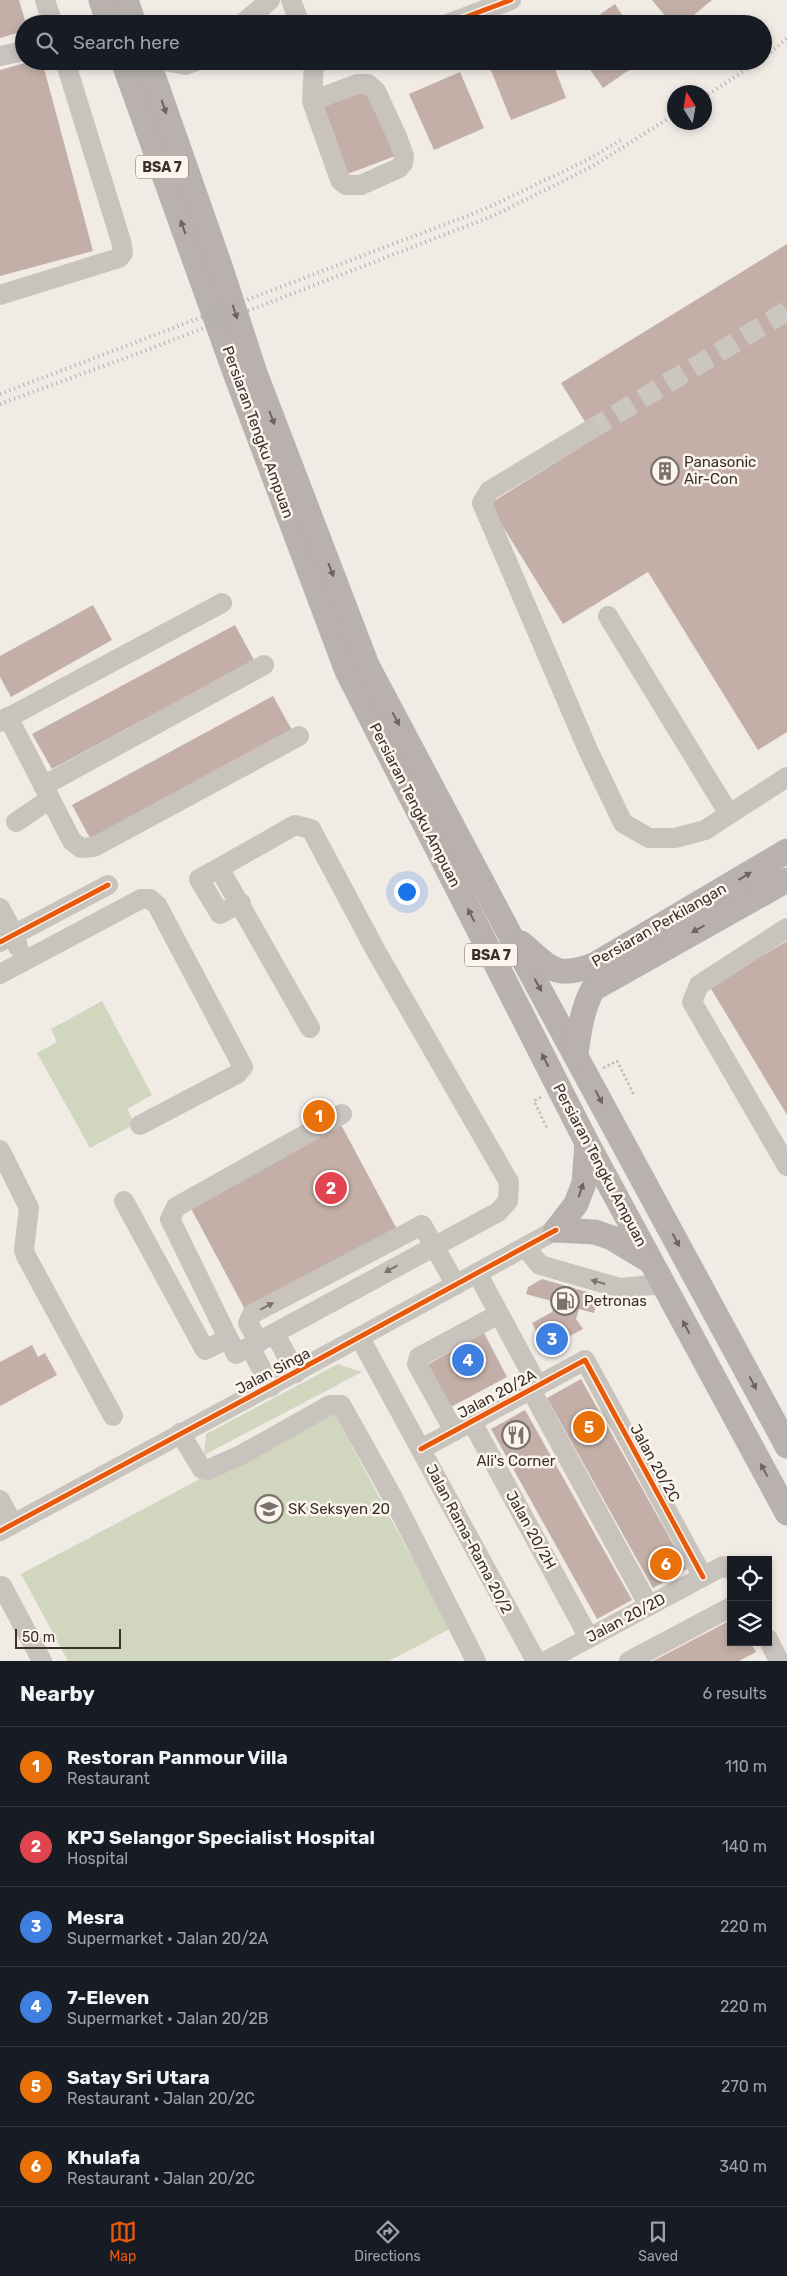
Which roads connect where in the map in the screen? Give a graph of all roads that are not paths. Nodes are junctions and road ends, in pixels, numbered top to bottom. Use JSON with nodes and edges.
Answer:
{"nodes":[{"id":1,"x":45,"y":0,"type":"edge"},
{"id":2,"x":101,"y":0,"type":"edge"},
{"id":3,"x":126,"y":0,"type":"edge"},
{"id":4,"x":270,"y":0,"type":"edge"},
{"id":5,"x":291,"y":0,"type":"edge"},
{"id":6,"x":512,"y":0,"type":"edge"},
{"id":7,"x":50,"y":15,"type":"edge"},
{"id":8,"x":106,"y":15,"type":"edge"},
{"id":9,"x":131,"y":15,"type":"edge"},
{"id":10,"x":135,"y":15,"type":"edge"},
{"id":11,"x":252,"y":15,"type":"edge"},
{"id":12,"x":297,"y":15,"type":"edge"},
{"id":13,"x":471,"y":15,"type":"edge"},
{"id":14,"x":15,"y":53,"type":"edge"},
{"id":15,"x":0,"y":56,"type":"edge"},
{"id":16,"x":68,"y":70,"type":"edge"},
{"id":17,"x":127,"y":70,"type":"edge"},
{"id":18,"x":151,"y":70,"type":"edge"},
{"id":19,"x":314,"y":70,"type":"edge"},
{"id":20,"x":312,"y":101,"type":"junction"},
{"id":21,"x":210,"y":269,"type":"junction"},
{"id":22,"x":0,"y":295,"type":"edge"},
{"id":23,"x":246,"y":376,"type":"junction"},
{"id":24,"x":590,"y":430,"type":"tunnel mouth"},
{"id":25,"x":222,"y":603,"type":"dead end"},
{"id":26,"x":608,"y":616,"type":"dead end"},
{"id":27,"x":264,"y":665,"type":"dead end"},
{"id":28,"x":2,"y":720,"type":"edge"},
{"id":29,"x":299,"y":736,"type":"dead end"},
{"id":30,"x":787,"y":777,"type":"edge"},
{"id":31,"x":47,"y":792,"type":"junction"},
{"id":32,"x":730,"y":814,"type":"junction"},
{"id":33,"x":16,"y":822,"type":"dead end"},
{"id":34,"x":787,"y":851,"type":"edge"},
{"id":35,"x":108,"y":885,"type":"dead end"},
{"id":36,"x":785,"y":886,"type":"edge"},
{"id":37,"x":0,"y":908,"type":"edge"},
{"id":38,"x":787,"y":928,"type":"edge"},
{"id":39,"x":508,"y":931,"type":"junction"},
{"id":40,"x":7,"y":938,"type":"edge"},
{"id":41,"x":23,"y":962,"type":"junction"},
{"id":42,"x":0,"y":974,"type":"edge"},
{"id":43,"x":310,"y":1028,"type":"dead end"},
{"id":44,"x":576,"y":1054,"type":"junction"},
{"id":45,"x":342,"y":1114,"type":"dead end"},
{"id":46,"x":140,"y":1125,"type":"dead end"},
{"id":47,"x":587,"y":1143,"type":"junction"},
{"id":48,"x":0,"y":1150,"type":"edge"},
{"id":49,"x":787,"y":1166,"type":"edge"},
{"id":50,"x":124,"y":1201,"type":"dead end"},
{"id":51,"x":556,"y":1230,"type":"junction"},
{"id":52,"x":434,"y":1246,"type":"junction"},
{"id":53,"x":525,"y":1247,"type":"junction"},
{"id":54,"x":650,"y":1261,"type":"junction"},
{"id":55,"x":477,"y":1273,"type":"junction"},
{"id":56,"x":663,"y":1284,"type":"junction"},
{"id":57,"x":456,"y":1285,"type":"junction"},
{"id":58,"x":499,"y":1314,"type":"junction"},
{"id":59,"x":360,"y":1338,"type":"junction"},
{"id":60,"x":227,"y":1339,"type":"junction"},
{"id":61,"x":261,"y":1341,"type":"junction"},
{"id":62,"x":585,"y":1360,"type":"joint"},
{"id":63,"x":296,"y":1373,"type":"junction"},
{"id":64,"x":271,"y":1387,"type":"junction"},
{"id":65,"x":535,"y":1388,"type":"junction"},
{"id":66,"x":113,"y":1416,"type":"dead end"},
{"id":67,"x":472,"y":1422,"type":"junction"},
{"id":68,"x":454,"y":1431,"type":"junction"},
{"id":69,"x":180,"y":1433,"type":"junction"},
{"id":70,"x":787,"y":1446,"type":"edge"},
{"id":71,"x":421,"y":1449,"type":"junction"},
{"id":72,"x":0,"y":1500,"type":"edge"},
{"id":73,"x":787,"y":1513,"type":"edge"},
{"id":74,"x":6,"y":1527,"type":"edge"},
{"id":75,"x":727,"y":1568,"type":"edge"},
{"id":76,"x":703,"y":1577,"type":"junction"},
{"id":77,"x":1,"y":1587,"type":"edge"},
{"id":78,"x":649,"y":1606,"type":"junction"},
{"id":79,"x":727,"y":1608,"type":"edge"},
{"id":80,"x":590,"y":1638,"type":"junction"},
{"id":81,"x":42,"y":1661,"type":"edge"},
{"id":82,"x":476,"y":1661,"type":"edge"},
{"id":83,"x":536,"y":1661,"type":"edge"},
{"id":84,"x":546,"y":1661,"type":"edge"},
{"id":85,"x":629,"y":1661,"type":"edge"}],
"edges":[{"from":1,"to":7,"type":"street"},
{"from":2,"to":8,"type":"main road"},
{"from":3,"to":9,"type":"main road"},
{"from":3,"to":10,"type":"street"},
{"from":4,"to":11,"type":"street"},
{"from":5,"to":12,"type":"street"},
{"from":6,"to":13,"type":"street"},
{"from":14,"to":15,"type":"street"},
{"from":16,"to":22,"type":"street"},
{"from":21,"to":17,"type":"main road","name":"Persiaran Tengku Ampuan","number":"BSA 7","one_way":true},
{"from":18,"to":21,"type":"main road","name":"Persiaran Tengku Ampuan","number":"BSA 7","one_way":true},
{"from":19,"to":20,"type":"street"},
{"from":20,"to":20,"type":"street"},
{"from":21,"to":23,"type":"main road","name":"Persiaran Tengku Ampuan","number":"BSA 7"},
{"from":23,"to":39,"type":"main road","name":"Persiaran Tengku Ampuan","number":"BSA 7","one_way":true},
{"from":47,"to":23,"type":"main road","name":"Persiaran Tengku Ampuan","number":"BSA 7","one_way":true},
{"from":24,"to":32,"type":"street"},
{"from":25,"to":28,"type":"street"},
{"from":26,"to":32,"type":"street"},
{"from":27,"to":31,"type":"street"},
{"from":28,"to":31,"type":"street"},
{"from":29,"to":31,"type":"street"},
{"from":30,"to":32,"type":"street"},
{"from":31,"to":33,"type":"street"},
{"from":39,"to":34,"type":"main road","name":"Persiaran Perkilangan","one_way":true},
{"from":35,"to":40,"type":"street"},
{"from":36,"to":44,"type":"main road","one_way":true},
{"from":37,"to":40,"type":"street"},
{"from":38,"to":49,"type":"street"},
{"from":39,"to":44,"type":"main road","name":"Persiaran Tengku Ampuan","number":"BSA 7","one_way":true},
{"from":40,"to":41,"type":"street"},
{"from":41,"to":42,"type":"street"},
{"from":41,"to":46,"type":"street"},
{"from":43,"to":52,"type":"street"},
{"from":44,"to":70,"type":"main road","name":"Persiaran Tengku Ampuan","number":"BSA 7","one_way":true},
{"from":45,"to":60,"type":"street"},
{"from":51,"to":47,"type":"main road","one_way":true},
{"from":47,"to":54,"type":"main road","name":"Persiaran Tengku Ampuan","number":"BSA 7"},
{"from":48,"to":66,"type":"street"},
{"from":50,"to":60,"type":"street"},
{"from":51,"to":53,"type":"street","name":"Jalan Singa"},
{"from":51,"to":54,"type":"main road"},
{"from":52,"to":57,"type":"street"},
{"from":52,"to":61,"type":"street","one_way":true},
{"from":61,"to":52,"type":"street","one_way":true},
{"from":53,"to":55,"type":"street","name":"Jalan Singa"},
{"from":56,"to":53,"type":"street","one_way":true},
{"from":54,"to":56,"type":"main road","name":"Persiaran Tengku Ampuan","number":"BSA 7"},
{"from":55,"to":57,"type":"street","name":"Jalan Singa"},
{"from":55,"to":58,"type":"street"},
{"from":73,"to":56,"type":"main road","name":"Persiaran Tengku Ampuan","number":"BSA 7","one_way":true},
{"from":57,"to":59,"type":"street","name":"Jalan Singa"},
{"from":58,"to":65,"type":"street"},
{"from":58,"to":68,"type":"street"},
{"from":59,"to":63,"type":"street","name":"Jalan Singa"},
{"from":59,"to":71,"type":"street","name":"Jalan Rama-Rama 20/2"},
{"from":60,"to":61,"type":"street"},
{"from":61,"to":63,"type":"street"},
{"from":61,"to":64,"type":"street"},
{"from":62,"to":65,"type":"street","name":"Jalan 20/2A"},
{"from":62,"to":76,"type":"street","name":"Jalan 20/2C"},
{"from":63,"to":64,"type":"street","name":"Jalan Singa"},
{"from":64,"to":69,"type":"street","name":"Jalan Singa"},
{"from":65,"to":67,"type":"street","name":"Jalan 20/2A"},
{"from":65,"to":78,"type":"street"},
{"from":67,"to":68,"type":"street","name":"Jalan 20/2A"},
{"from":67,"to":80,"type":"street","name":"Jalan 20/2H"},
{"from":68,"to":71,"type":"street","name":"Jalan 20/2A"},
{"from":69,"to":74,"type":"street","name":"Jalan Singa"},
{"from":69,"to":82,"type":"street"},
{"from":71,"to":83,"type":"street","name":"Jalan Rama-Rama 20/2"},
{"from":72,"to":74,"type":"street"},
{"from":75,"to":76,"type":"street","name":"Jalan 20/2D"},
{"from":76,"to":78,"type":"street","name":"Jalan 20/2D"},
{"from":77,"to":81,"type":"street"},
{"from":78,"to":80,"type":"street","name":"Jalan 20/2D"},
{"from":79,"to":85,"type":"street"},
{"from":80,"to":84,"type":"street","name":"Jalan 20/2D"}]}
